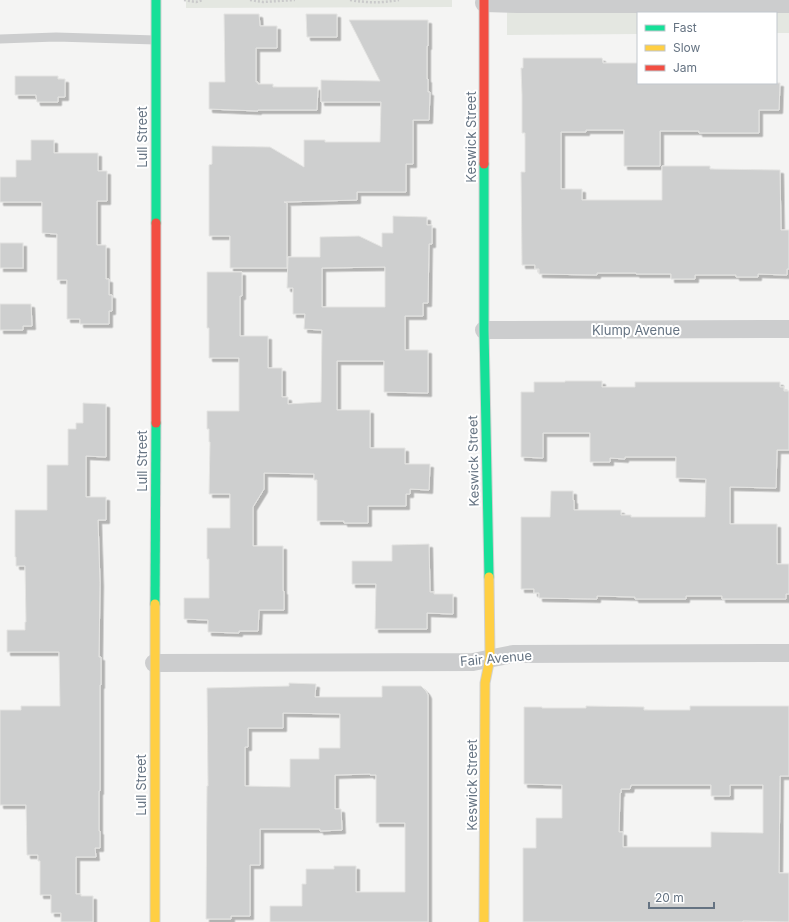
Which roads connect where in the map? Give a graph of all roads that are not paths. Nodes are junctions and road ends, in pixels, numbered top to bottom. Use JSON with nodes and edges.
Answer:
{"nodes":[{"id":1,"x":156,"y":0,"type":"edge"},
{"id":2,"x":484,"y":1,"type":"edge"},
{"id":3,"x":789,"y":4,"type":"edge"},
{"id":4,"x":0,"y":39,"type":"edge"},
{"id":5,"x":156,"y":40,"type":"junction"},
{"id":6,"x":789,"y":329,"type":"edge"},
{"id":7,"x":484,"y":330,"type":"junction"},
{"id":8,"x":789,"y":653,"type":"edge"},
{"id":9,"x":490,"y":658,"type":"junction"},
{"id":10,"x":154,"y":663,"type":"junction"},
{"id":11,"x":154,"y":922,"type":"edge"},
{"id":12,"x":484,"y":922,"type":"edge"}],
"edges":[{"from":1,"to":5,"type":"street","name":"Lull Street"},
{"from":2,"to":3,"type":"street"},
{"from":2,"to":7,"type":"street","name":"Keswick Street"},
{"from":4,"to":5,"type":"lane"},
{"from":5,"to":10,"type":"street","name":"Lull Street"},
{"from":6,"to":7,"type":"street","name":"Klump Avenue"},
{"from":7,"to":9,"type":"street","name":"Keswick Street"},
{"from":8,"to":9,"type":"street","name":"Fair Avenue"},
{"from":9,"to":10,"type":"street","name":"Fair Avenue"},
{"from":9,"to":12,"type":"street","name":"Keswick Street"},
{"from":10,"to":11,"type":"street","name":"Lull Street"}]}
